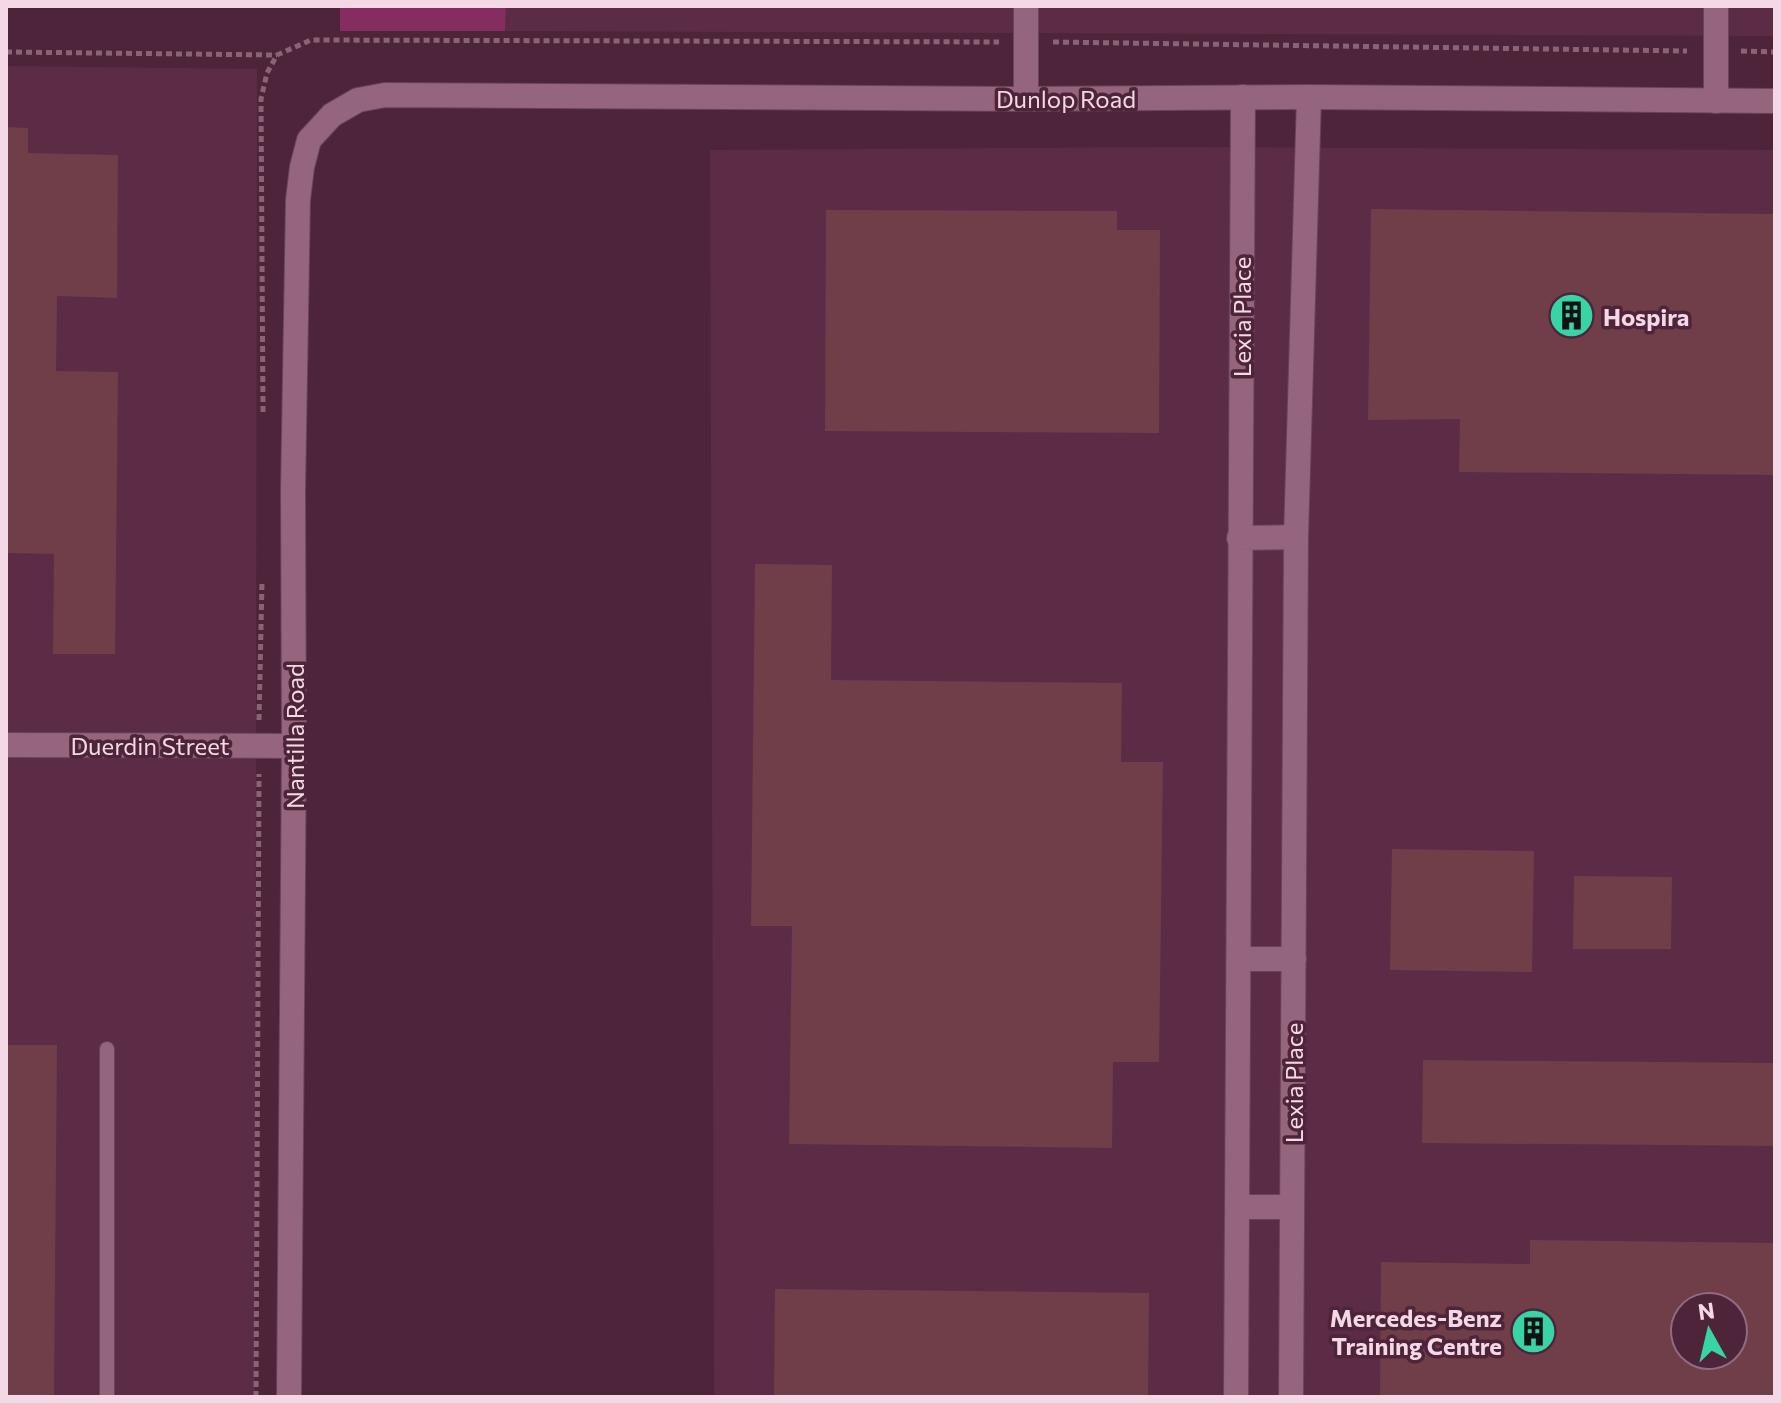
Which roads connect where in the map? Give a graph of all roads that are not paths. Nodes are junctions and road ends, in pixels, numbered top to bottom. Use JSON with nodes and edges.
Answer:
{"nodes":[{"id":1,"x":1026,"y":6,"type":"edge"},
{"id":2,"x":1716,"y":6,"type":"edge"},
{"id":3,"x":1243,"y":97,"type":"junction"},
{"id":4,"x":1309,"y":97,"type":"junction"},
{"id":5,"x":1026,"y":99,"type":"junction"},
{"id":6,"x":358,"y":100,"type":"joint"},
{"id":7,"x":1716,"y":101,"type":"junction"},
{"id":8,"x":1775,"y":101,"type":"edge"},
{"id":9,"x":1296,"y":537,"type":"junction"},
{"id":10,"x":1239,"y":538,"type":"junction"},
{"id":11,"x":6,"y":745,"type":"edge"},
{"id":12,"x":294,"y":746,"type":"junction"},
{"id":13,"x":1239,"y":959,"type":"junction"},
{"id":14,"x":1294,"y":959,"type":"junction"},
{"id":15,"x":107,"y":1049,"type":"dead end"},
{"id":16,"x":1238,"y":1207,"type":"junction"},
{"id":17,"x":1292,"y":1207,"type":"junction"},
{"id":18,"x":107,"y":1397,"type":"edge"},
{"id":19,"x":289,"y":1397,"type":"edge"},
{"id":20,"x":1236,"y":1397,"type":"edge"},
{"id":21,"x":1291,"y":1397,"type":"edge"}],
"edges":[{"from":1,"to":5,"type":"street"},
{"from":2,"to":7,"type":"street"},
{"from":3,"to":4,"type":"street","name":"Dunlop Road"},
{"from":3,"to":5,"type":"street","name":"Dunlop Road"},
{"from":3,"to":10,"type":"street","name":"Lexia Place"},
{"from":4,"to":7,"type":"street","name":"Dunlop Road"},
{"from":4,"to":9,"type":"street","name":"Lexia Place"},
{"from":5,"to":6,"type":"street","name":"Dunlop Road"},
{"from":6,"to":12,"type":"street","name":"Nantilla Road"},
{"from":7,"to":8,"type":"street","name":"Dunlop Road"},
{"from":9,"to":10,"type":"street"},
{"from":9,"to":14,"type":"street","name":"Lexia Place"},
{"from":10,"to":13,"type":"street","name":"Lexia Place"},
{"from":11,"to":12,"type":"street","name":"Duerdin Street"},
{"from":12,"to":19,"type":"street","name":"Nantilla Road"},
{"from":13,"to":14,"type":"street"},
{"from":13,"to":16,"type":"street","name":"Lexia Place"},
{"from":14,"to":17,"type":"street","name":"Lexia Place"},
{"from":15,"to":18,"type":"lane"},
{"from":16,"to":17,"type":"street"},
{"from":16,"to":20,"type":"street","name":"Lexia Place"},
{"from":17,"to":21,"type":"street","name":"Lexia Place"}]}
